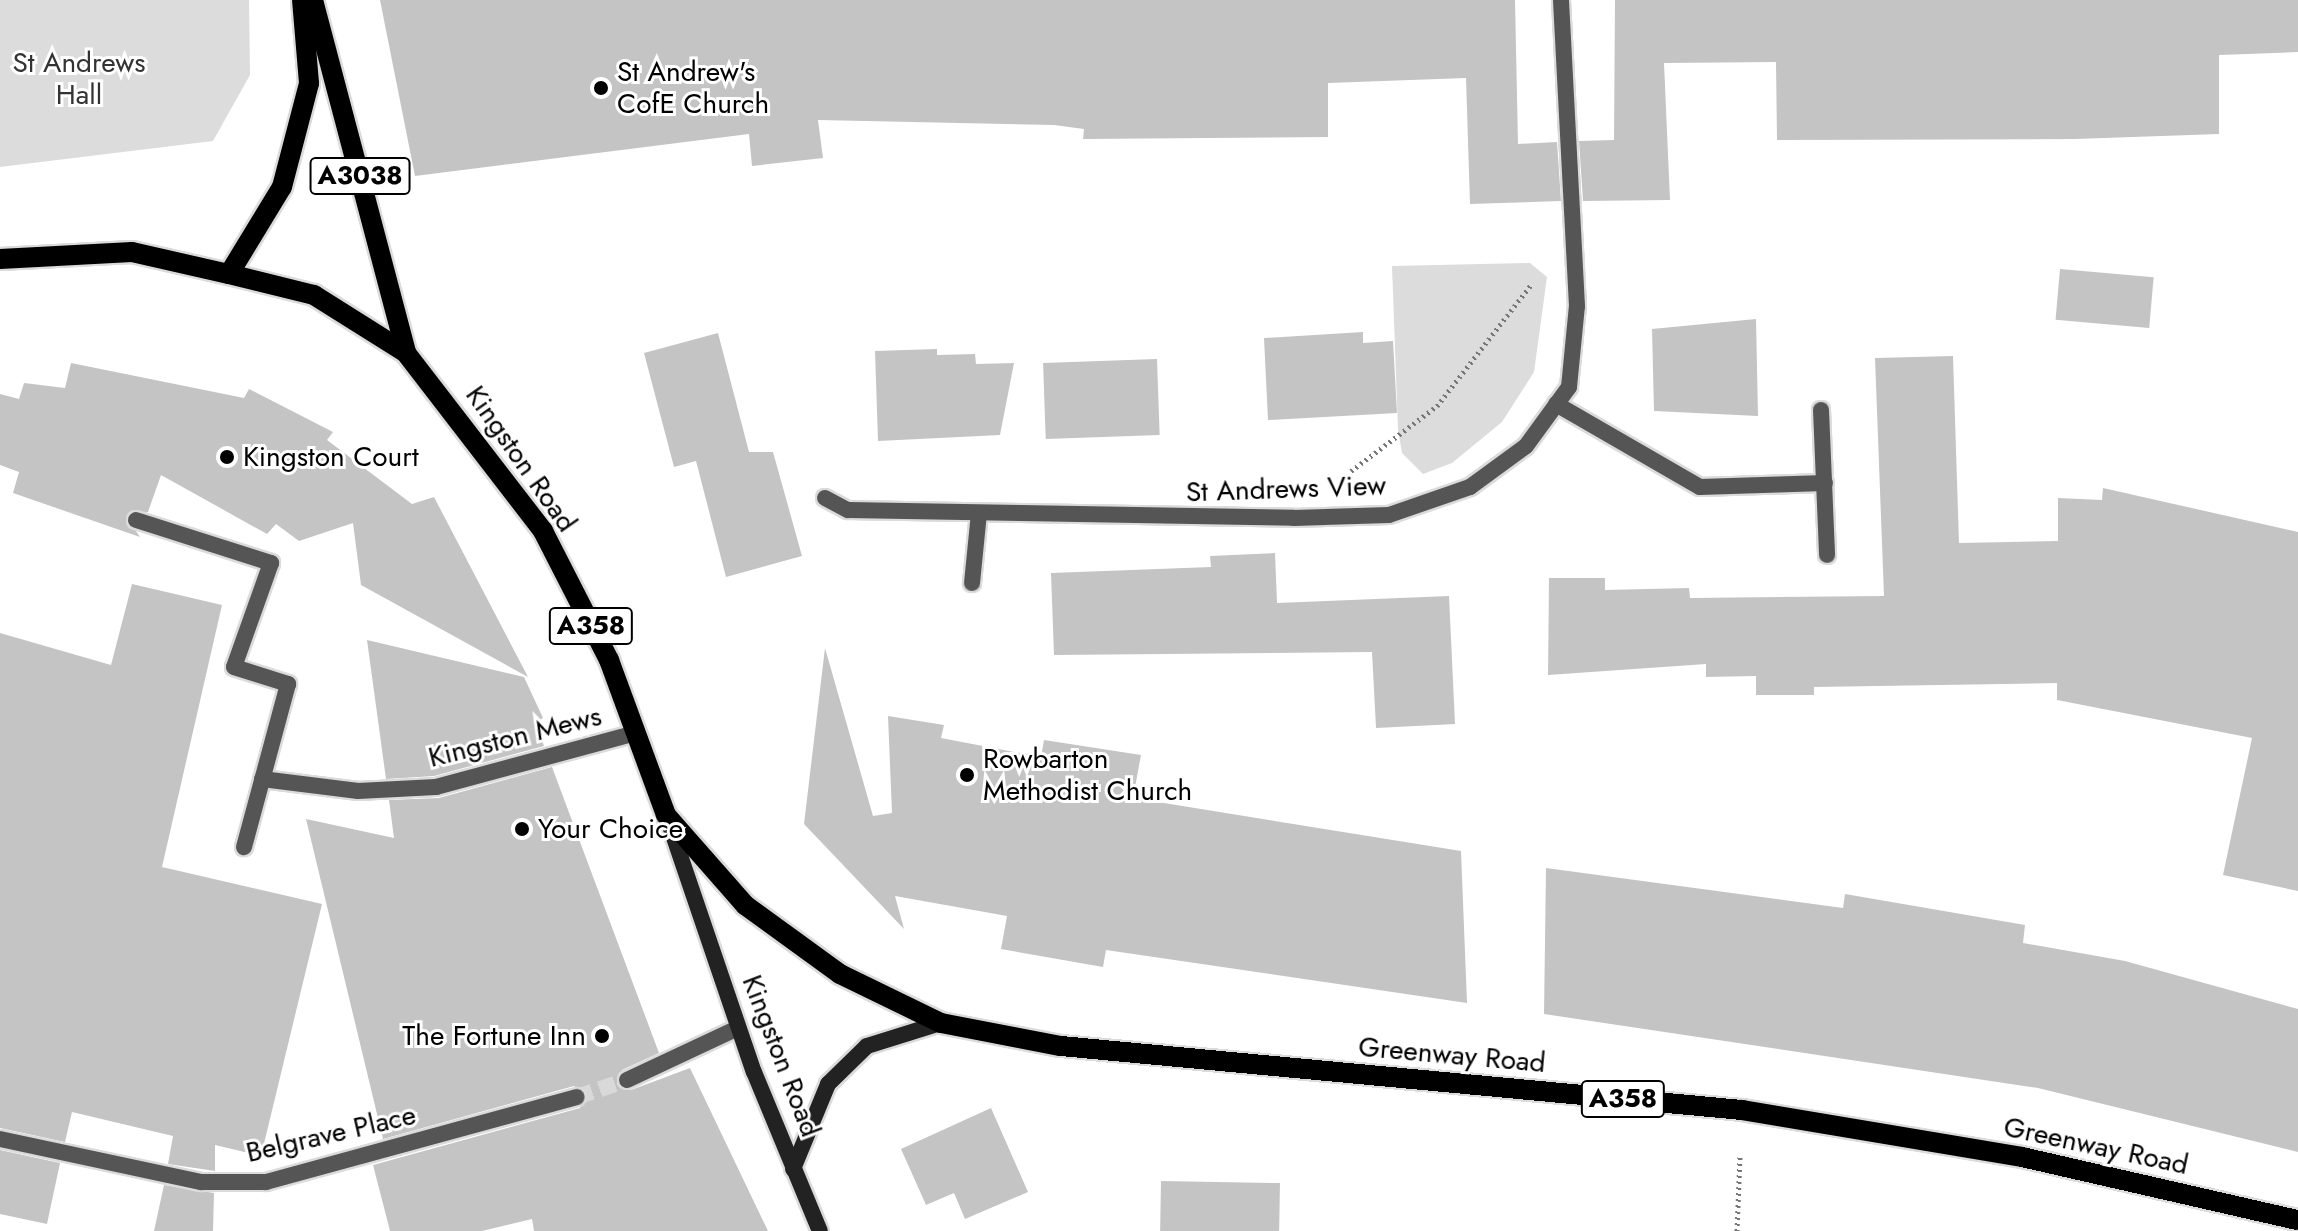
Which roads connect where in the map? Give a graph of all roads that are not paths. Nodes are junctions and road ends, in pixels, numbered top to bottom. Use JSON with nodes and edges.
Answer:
{"nodes":[{"id":1,"x":302,"y":0,"type":"edge"},
{"id":2,"x":313,"y":0,"type":"edge"},
{"id":3,"x":1561,"y":0,"type":"edge"},
{"id":4,"x":0,"y":259,"type":"edge"},
{"id":5,"x":229,"y":274,"type":"junction"},
{"id":6,"x":406,"y":353,"type":"junction"},
{"id":7,"x":1556,"y":404,"type":"junction"},
{"id":8,"x":1821,"y":410,"type":"dead end"},
{"id":9,"x":1825,"y":483,"type":"junction"},
{"id":10,"x":825,"y":498,"type":"dead end"},
{"id":11,"x":979,"y":513,"type":"junction"},
{"id":12,"x":136,"y":520,"type":"dead end"},
{"id":13,"x":1827,"y":555,"type":"dead end"},
{"id":14,"x":972,"y":583,"type":"dead end"},
{"id":15,"x":636,"y":733,"type":"junction"},
{"id":16,"x":262,"y":779,"type":"junction"},
{"id":17,"x":666,"y":815,"type":"junction"},
{"id":18,"x":244,"y":847,"type":"dead end"},
{"id":19,"x":941,"y":1023,"type":"junction"},
{"id":20,"x":738,"y":1028,"type":"junction"},
{"id":21,"x":627,"y":1080,"type":"tunnel mouth"},
{"id":22,"x":577,"y":1097,"type":"tunnel mouth"},
{"id":23,"x":0,"y":1139,"type":"edge"},
{"id":24,"x":793,"y":1169,"type":"junction"},
{"id":25,"x":2298,"y":1220,"type":"edge"},
{"id":26,"x":820,"y":1231,"type":"edge"}],
"edges":[{"from":1,"to":5,"type":"main road","number":"A3038"},
{"from":2,"to":6,"type":"main road","name":"Kingston Road","number":"A3038"},
{"from":3,"to":7,"type":"street","name":"St Andrews View"},
{"from":4,"to":5,"type":"main road","number":"A358"},
{"from":5,"to":6,"type":"main road","number":"A358"},
{"from":6,"to":15,"type":"main road","name":"Kingston Road","number":"A358"},
{"from":7,"to":9,"type":"street"},
{"from":7,"to":11,"type":"street","name":"St Andrews View"},
{"from":8,"to":9,"type":"street"},
{"from":9,"to":13,"type":"street"},
{"from":10,"to":11,"type":"street","name":"St Andrews View"},
{"from":11,"to":14,"type":"street"},
{"from":12,"to":16,"type":"street"},
{"from":15,"to":16,"type":"street","name":"Kingston Mews"},
{"from":15,"to":17,"type":"main road","name":"Kingston Road","number":"A358"},
{"from":16,"to":18,"type":"street"},
{"from":17,"to":19,"type":"main road","name":"Greenway Road","number":"A358"},
{"from":17,"to":20,"type":"street","name":"Kingston Road"},
{"from":19,"to":24,"type":"street","name":"Kingston Road"},
{"from":19,"to":25,"type":"main road","name":"Greenway Road","number":"A358"},
{"from":20,"to":21,"type":"street"},
{"from":20,"to":24,"type":"street","name":"Kingston Road"},
{"from":22,"to":23,"type":"street","name":"Belgrave Place"},
{"from":24,"to":26,"type":"street","name":"Kingston Road"}]}
